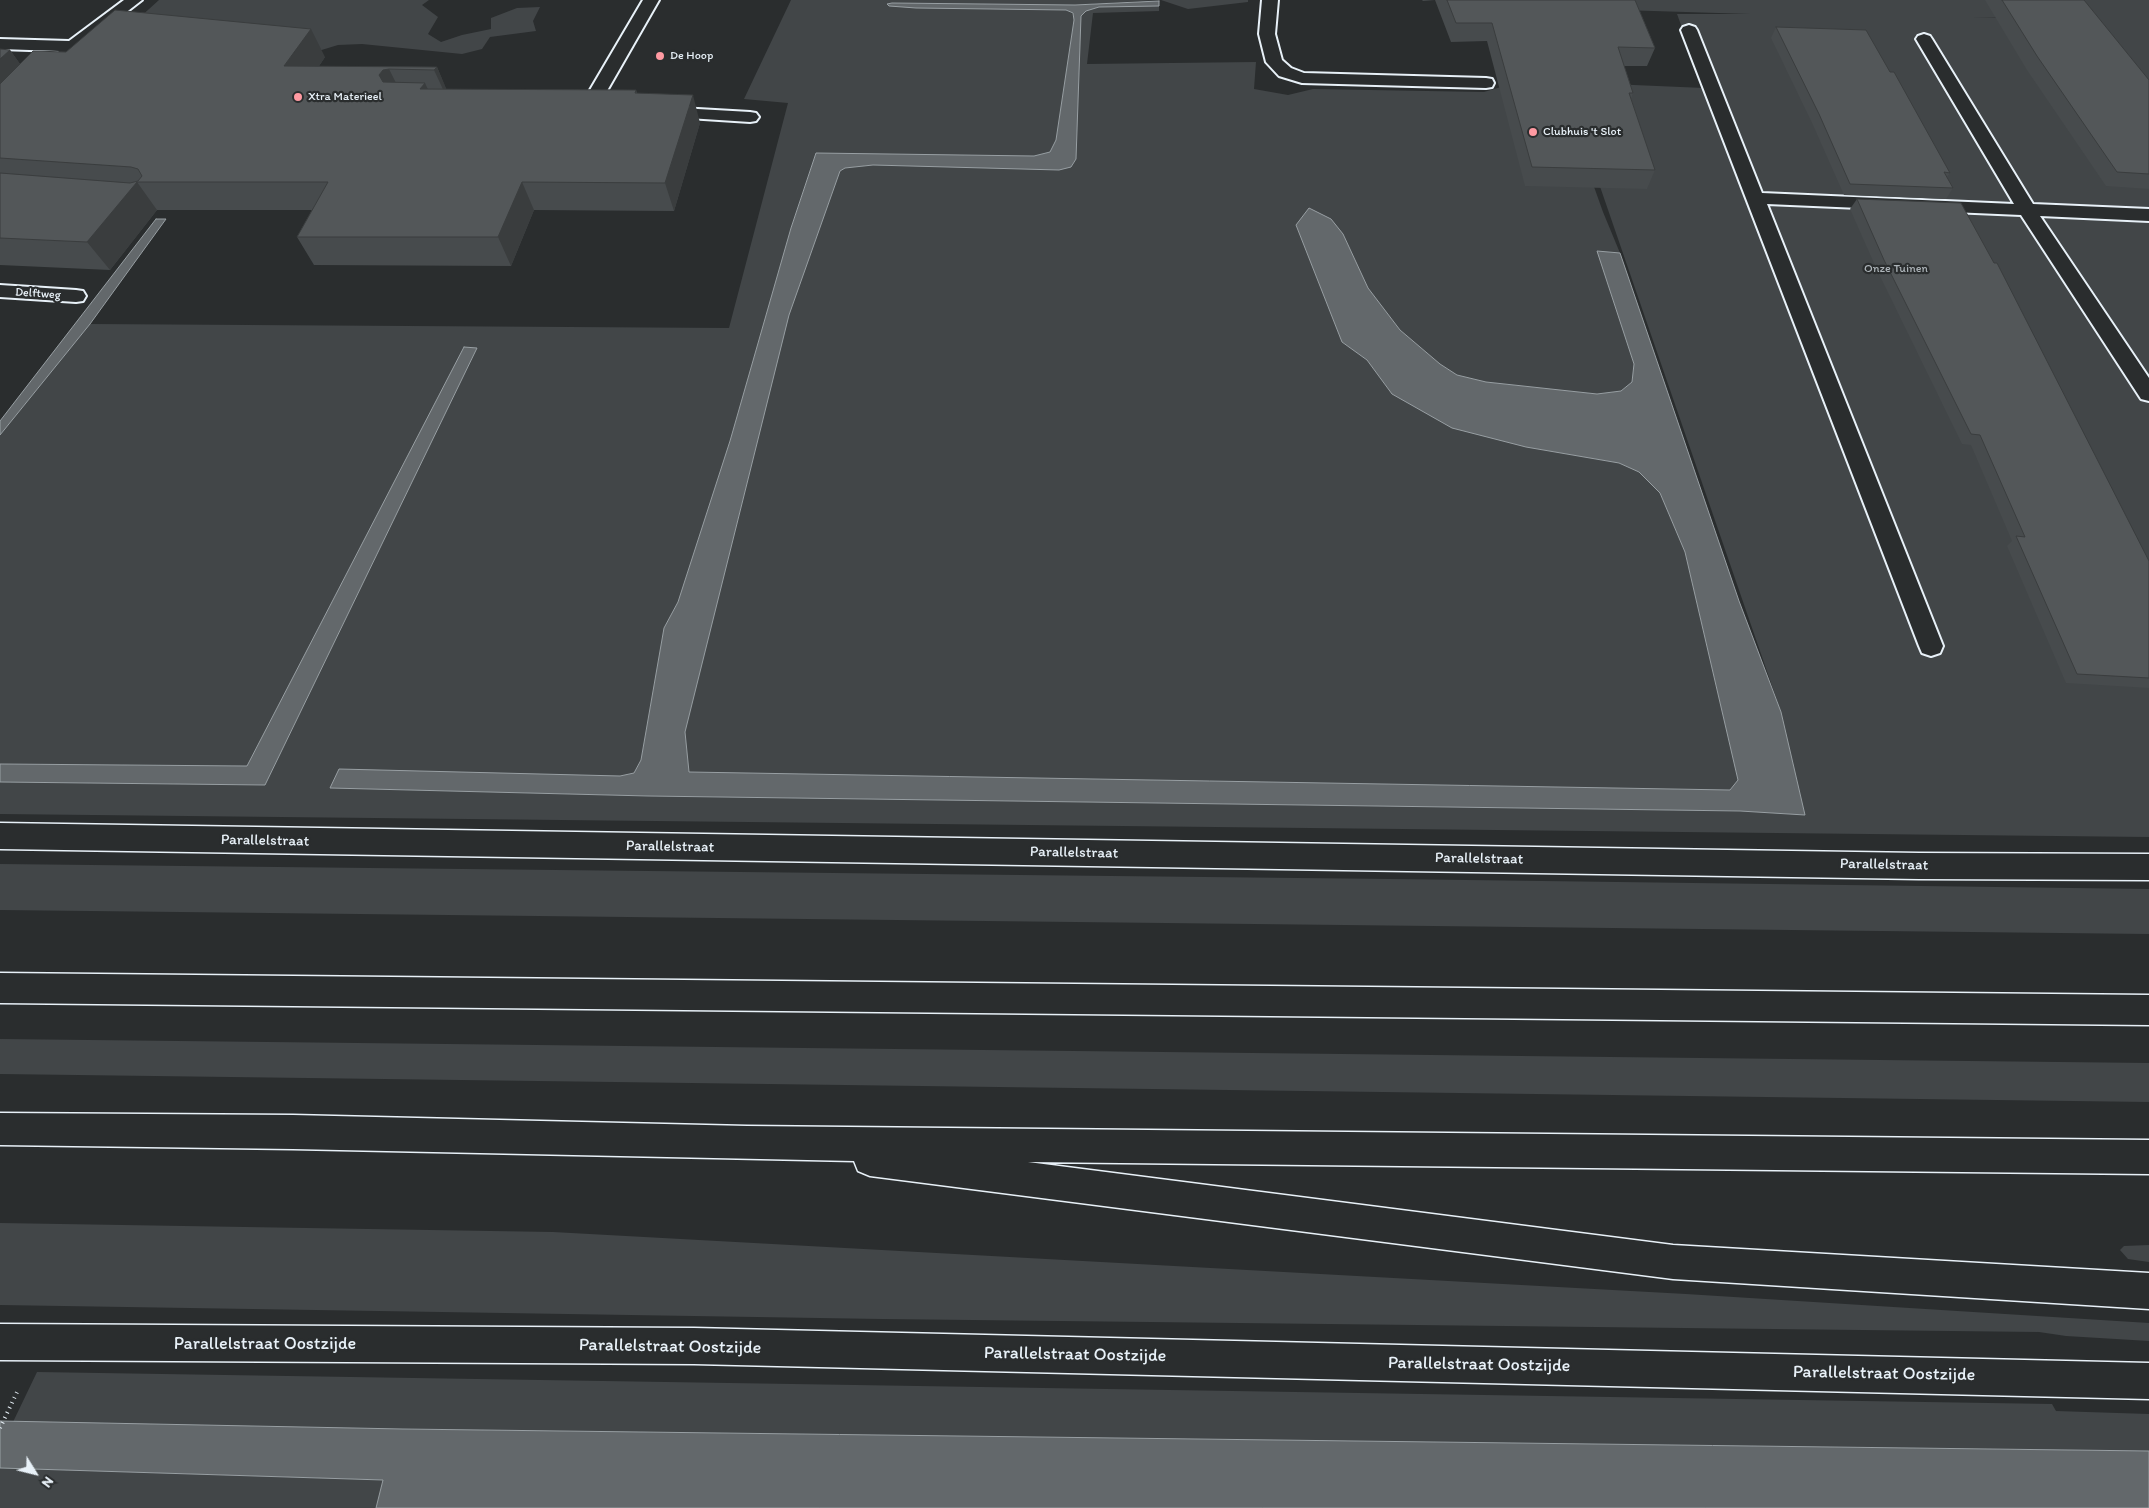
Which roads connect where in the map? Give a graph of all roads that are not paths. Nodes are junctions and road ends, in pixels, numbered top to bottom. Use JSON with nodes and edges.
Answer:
{"nodes":[{"id":1,"x":134,"y":0,"type":"edge"},
{"id":2,"x":651,"y":0,"type":"edge"},
{"id":3,"x":1270,"y":0,"type":"edge"},
{"id":4,"x":1690,"y":30,"type":"dead end"},
{"id":5,"x":1924,"y":39,"type":"dead end"},
{"id":6,"x":0,"y":44,"type":"edge"},
{"id":7,"x":73,"y":46,"type":"junction"},
{"id":8,"x":1486,"y":83,"type":"dead end"},
{"id":9,"x":570,"y":107,"type":"edge"},
{"id":10,"x":589,"y":107,"type":"junction"},
{"id":11,"x":618,"y":109,"type":"edge"},
{"id":12,"x":646,"y":111,"type":"edge"},
{"id":13,"x":750,"y":117,"type":"dead end"},
{"id":14,"x":0,"y":122,"type":"edge"},
{"id":15,"x":1754,"y":198,"type":"junction"},
{"id":16,"x":2027,"y":210,"type":"junction"},
{"id":17,"x":2149,"y":215,"type":"edge"},
{"id":18,"x":0,"y":291,"type":"edge"},
{"id":19,"x":76,"y":296,"type":"dead end"},
{"id":20,"x":2149,"y":394,"type":"edge"},
{"id":21,"x":1930,"y":646,"type":"dead end"},
{"id":22,"x":0,"y":836,"type":"edge"},
{"id":23,"x":2149,"y":867,"type":"edge"},
{"id":24,"x":0,"y":988,"type":"edge"},
{"id":25,"x":2149,"y":1010,"type":"edge"},
{"id":26,"x":0,"y":1129,"type":"edge"},
{"id":27,"x":747,"y":1143,"type":"junction"},
{"id":28,"x":2149,"y":1157,"type":"edge"},
{"id":29,"x":2149,"y":1291,"type":"edge"},
{"id":30,"x":0,"y":1342,"type":"edge"},
{"id":31,"x":2149,"y":1380,"type":"edge"}],
"edges":[{"from":1,"to":7,"type":"lane"},
{"from":2,"to":10,"type":"lane"},
{"from":3,"to":8,"type":"lane"},
{"from":4,"to":15,"type":"lane"},
{"from":5,"to":16,"type":"lane"},
{"from":6,"to":7,"type":"lane"},
{"from":7,"to":14,"type":"lane"},
{"from":9,"to":10,"type":"lane"},
{"from":10,"to":11,"type":"lane"},
{"from":12,"to":13,"type":"lane"},
{"from":15,"to":16,"type":"lane"},
{"from":15,"to":21,"type":"lane"},
{"from":16,"to":17,"type":"lane"},
{"from":16,"to":20,"type":"lane"},
{"from":18,"to":19,"type":"lane","name":"Delftweg"},
{"from":22,"to":23,"type":"main road","name":"Parallelstraat"},
{"from":24,"to":25,"type":"main road"},
{"from":26,"to":27,"type":"main road"},
{"from":27,"to":28,"type":"main road"},
{"from":27,"to":29,"type":"main road"},
{"from":30,"to":31,"type":"main road","name":"Parallelstraat Oostzijde"}]}
